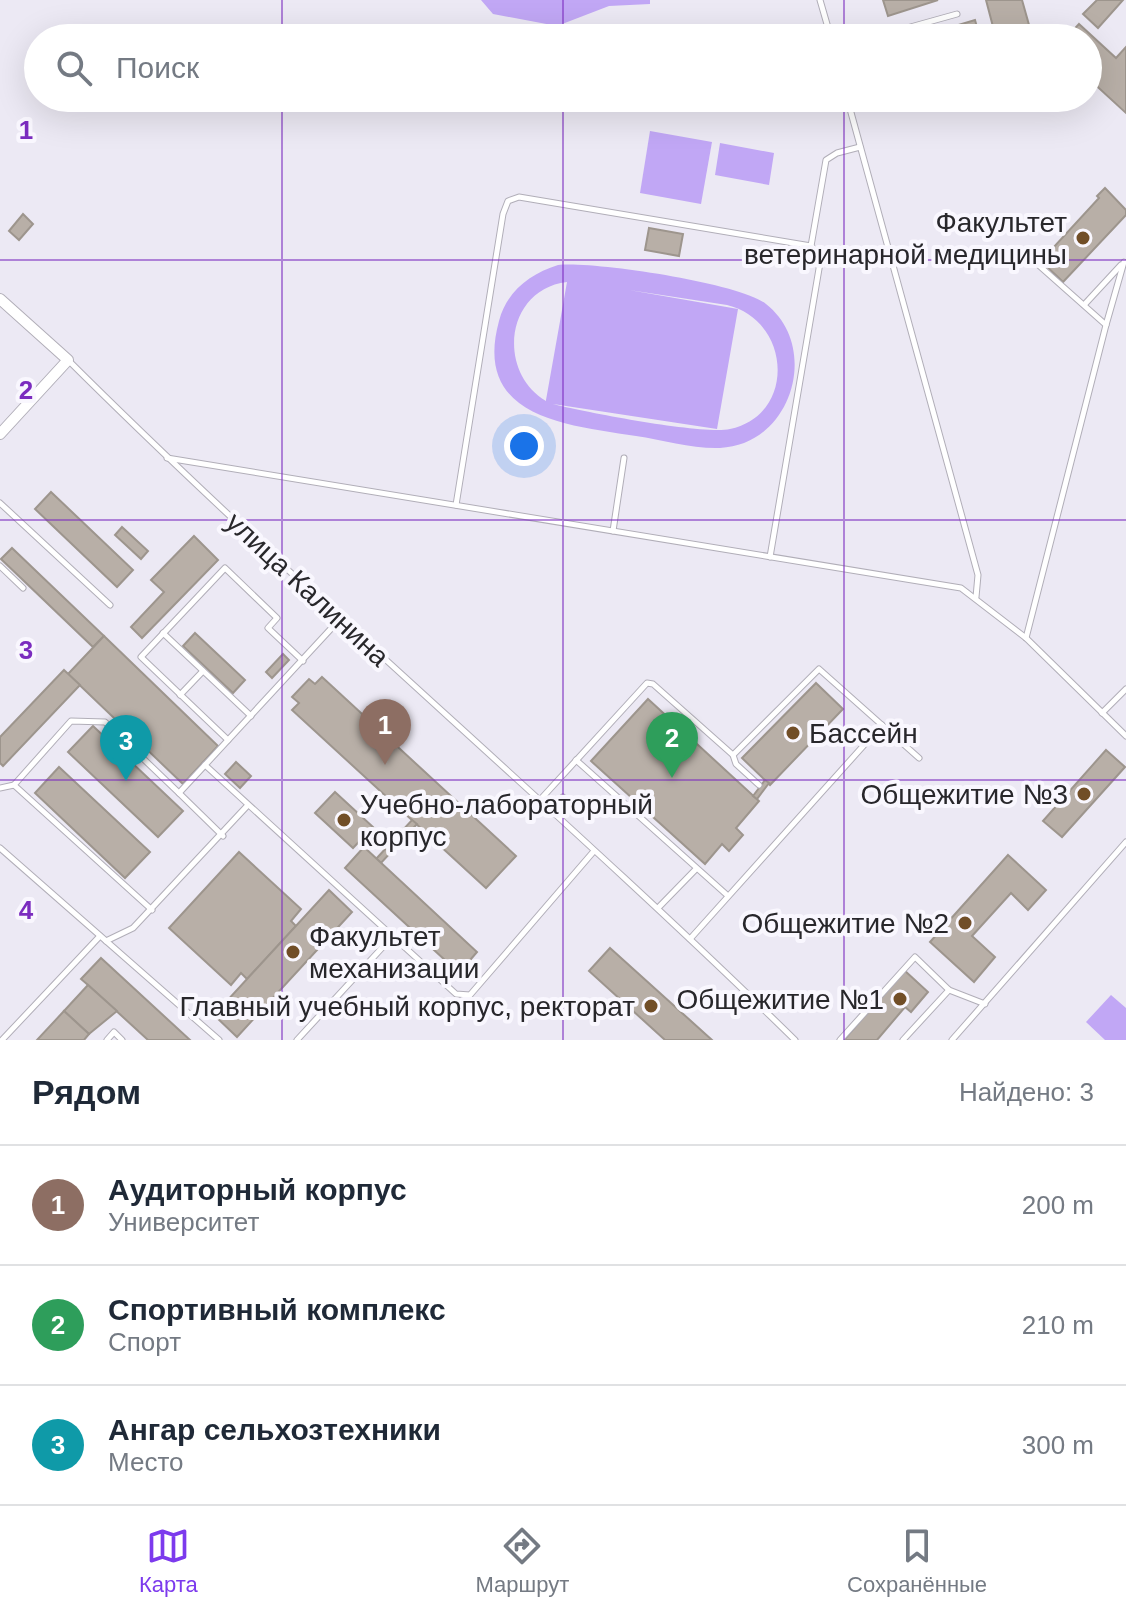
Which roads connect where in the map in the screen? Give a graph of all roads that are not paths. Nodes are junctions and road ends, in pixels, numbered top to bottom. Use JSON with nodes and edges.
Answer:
{"nodes":[{"id":1,"x":820,"y":0,"type":"edge"},
{"id":2,"x":957,"y":14,"type":"dead end"},
{"id":3,"x":827,"y":24,"type":"edge"},
{"id":4,"x":921,"y":24,"type":"edge"},
{"id":5,"x":851,"y":112,"type":"edge"},
{"id":6,"x":860,"y":147,"type":"junction"},
{"id":7,"x":811,"y":246,"type":"junction"},
{"id":8,"x":1026,"y":254,"type":"dead end"},
{"id":9,"x":1125,"y":261,"type":"edge"},
{"id":10,"x":0,"y":299,"type":"edge"},
{"id":11,"x":1084,"y":305,"type":"junction"},
{"id":12,"x":1106,"y":325,"type":"junction"},
{"id":13,"x":68,"y":360,"type":"junction"},
{"id":14,"x":0,"y":434,"type":"edge"},
{"id":15,"x":167,"y":458,"type":"junction"},
{"id":16,"x":624,"y":458,"type":"dead end"},
{"id":17,"x":0,"y":503,"type":"edge"},
{"id":18,"x":456,"y":505,"type":"junction"},
{"id":19,"x":613,"y":531,"type":"junction"},
{"id":20,"x":770,"y":557,"type":"junction"},
{"id":21,"x":0,"y":566,"type":"edge"},
{"id":22,"x":23,"y":588,"type":"dead end"},
{"id":23,"x":976,"y":597,"type":"junction"},
{"id":24,"x":110,"y":605,"type":"dead end"},
{"id":25,"x":340,"y":619,"type":"junction"},
{"id":26,"x":163,"y":633,"type":"junction"},
{"id":27,"x":1026,"y":638,"type":"junction"},
{"id":28,"x":303,"y":661,"type":"junction"},
{"id":29,"x":203,"y":671,"type":"junction"},
{"id":30,"x":1126,"y":689,"type":"edge"},
{"id":31,"x":180,"y":695,"type":"junction"},
{"id":32,"x":1102,"y":713,"type":"junction"},
{"id":33,"x":251,"y":716,"type":"junction"},
{"id":34,"x":882,"y":725,"type":"junction"},
{"id":35,"x":1126,"y":736,"type":"edge"},
{"id":36,"x":228,"y":740,"type":"junction"},
{"id":37,"x":733,"y":755,"type":"junction"},
{"id":38,"x":919,"y":758,"type":"dead end"},
{"id":39,"x":576,"y":760,"type":"junction"},
{"id":40,"x":205,"y":765,"type":"junction"},
{"id":41,"x":14,"y":785,"type":"junction"},
{"id":42,"x":759,"y":785,"type":"dead end"},
{"id":43,"x":0,"y":788,"type":"edge"},
{"id":44,"x":179,"y":793,"type":"junction"},
{"id":45,"x":563,"y":797,"type":"dead end"},
{"id":46,"x":539,"y":801,"type":"junction"},
{"id":47,"x":248,"y":805,"type":"junction"},
{"id":48,"x":550,"y":811,"type":"junction"},
{"id":49,"x":223,"y":836,"type":"junction"},
{"id":50,"x":1126,"y":842,"type":"edge"},
{"id":51,"x":0,"y":848,"type":"edge"},
{"id":52,"x":594,"y":851,"type":"junction"},
{"id":53,"x":696,"y":869,"type":"junction"},
{"id":54,"x":727,"y":896,"type":"junction"},
{"id":55,"x":658,"y":908,"type":"junction"},
{"id":56,"x":152,"y":910,"type":"junction"},
{"id":57,"x":100,"y":936,"type":"junction"},
{"id":58,"x":392,"y":937,"type":"junction"},
{"id":59,"x":690,"y":939,"type":"junction"},
{"id":60,"x":106,"y":941,"type":"junction"},
{"id":61,"x":949,"y":990,"type":"junction"},
{"id":62,"x":985,"y":1004,"type":"junction"},
{"id":63,"x":2,"y":1040,"type":"edge"},
{"id":64,"x":107,"y":1040,"type":"edge"},
{"id":65,"x":122,"y":1040,"type":"edge"},
{"id":66,"x":219,"y":1040,"type":"edge"},
{"id":67,"x":297,"y":1040,"type":"edge"},
{"id":68,"x":795,"y":1040,"type":"edge"},
{"id":69,"x":840,"y":1040,"type":"edge"},
{"id":70,"x":903,"y":1040,"type":"edge"},
{"id":71,"x":952,"y":1040,"type":"edge"}],
"edges":[{"from":1,"to":3,"type":"lane"},
{"from":2,"to":4,"type":"lane"},
{"from":5,"to":6,"type":"lane"},
{"from":6,"to":7,"type":"lane"},
{"from":6,"to":23,"type":"lane"},
{"from":7,"to":18,"type":"lane"},
{"from":7,"to":20,"type":"lane"},
{"from":8,"to":11,"type":"lane"},
{"from":9,"to":11,"type":"lane"},
{"from":9,"to":12,"type":"lane"},
{"from":10,"to":13,"type":"street","name":"улица Калинина"},
{"from":11,"to":12,"type":"lane"},
{"from":12,"to":27,"type":"lane"},
{"from":13,"to":14,"type":"street"},
{"from":13,"to":15,"type":"lane","name":"улица Калинина"},
{"from":15,"to":18,"type":"lane"},
{"from":15,"to":25,"type":"lane","name":"улица Калинина"},
{"from":16,"to":19,"type":"lane"},
{"from":17,"to":24,"type":"lane"},
{"from":18,"to":19,"type":"lane"},
{"from":19,"to":20,"type":"lane"},
{"from":20,"to":23,"type":"lane"},
{"from":21,"to":22,"type":"lane"},
{"from":23,"to":27,"type":"lane"},
{"from":25,"to":28,"type":"lane"},
{"from":25,"to":46,"type":"lane","name":"улица Калинина"},
{"from":26,"to":28,"type":"lane"},
{"from":26,"to":29,"type":"lane"},
{"from":26,"to":31,"type":"lane"},
{"from":27,"to":32,"type":"lane"},
{"from":28,"to":33,"type":"lane"},
{"from":29,"to":31,"type":"lane"},
{"from":29,"to":33,"type":"lane"},
{"from":30,"to":32,"type":"lane"},
{"from":31,"to":36,"type":"lane"},
{"from":32,"to":35,"type":"lane"},
{"from":33,"to":36,"type":"lane"},
{"from":34,"to":37,"type":"lane"},
{"from":34,"to":38,"type":"lane"},
{"from":34,"to":54,"type":"lane"},
{"from":36,"to":40,"type":"lane"},
{"from":37,"to":39,"type":"lane"},
{"from":37,"to":42,"type":"lane"},
{"from":39,"to":46,"type":"lane"},
{"from":39,"to":53,"type":"lane"},
{"from":40,"to":44,"type":"lane"},
{"from":40,"to":47,"type":"lane"},
{"from":41,"to":43,"type":"lane"},
{"from":41,"to":44,"type":"lane"},
{"from":41,"to":56,"type":"lane"},
{"from":44,"to":49,"type":"lane"},
{"from":45,"to":48,"type":"lane"},
{"from":46,"to":48,"type":"lane","name":"улица Калинина"},
{"from":47,"to":49,"type":"lane"},
{"from":47,"to":58,"type":"lane"},
{"from":48,"to":52,"type":"lane","name":"улица Калинина"},
{"from":49,"to":56,"type":"lane"},
{"from":50,"to":62,"type":"lane"},
{"from":51,"to":57,"type":"lane"},
{"from":52,"to":55,"type":"lane","name":"улица Калинина"},
{"from":52,"to":58,"type":"lane"},
{"from":53,"to":54,"type":"lane"},
{"from":53,"to":55,"type":"lane"},
{"from":54,"to":59,"type":"lane"},
{"from":55,"to":59,"type":"lane","name":"улица Калинина"},
{"from":56,"to":60,"type":"lane"},
{"from":57,"to":60,"type":"lane"},
{"from":57,"to":63,"type":"lane"},
{"from":58,"to":67,"type":"lane"},
{"from":59,"to":68,"type":"lane","name":"улица Калинина"},
{"from":60,"to":66,"type":"lane"},
{"from":61,"to":62,"type":"lane"},
{"from":61,"to":69,"type":"lane"},
{"from":61,"to":70,"type":"lane"},
{"from":62,"to":71,"type":"lane"},
{"from":64,"to":65,"type":"lane"}]}
